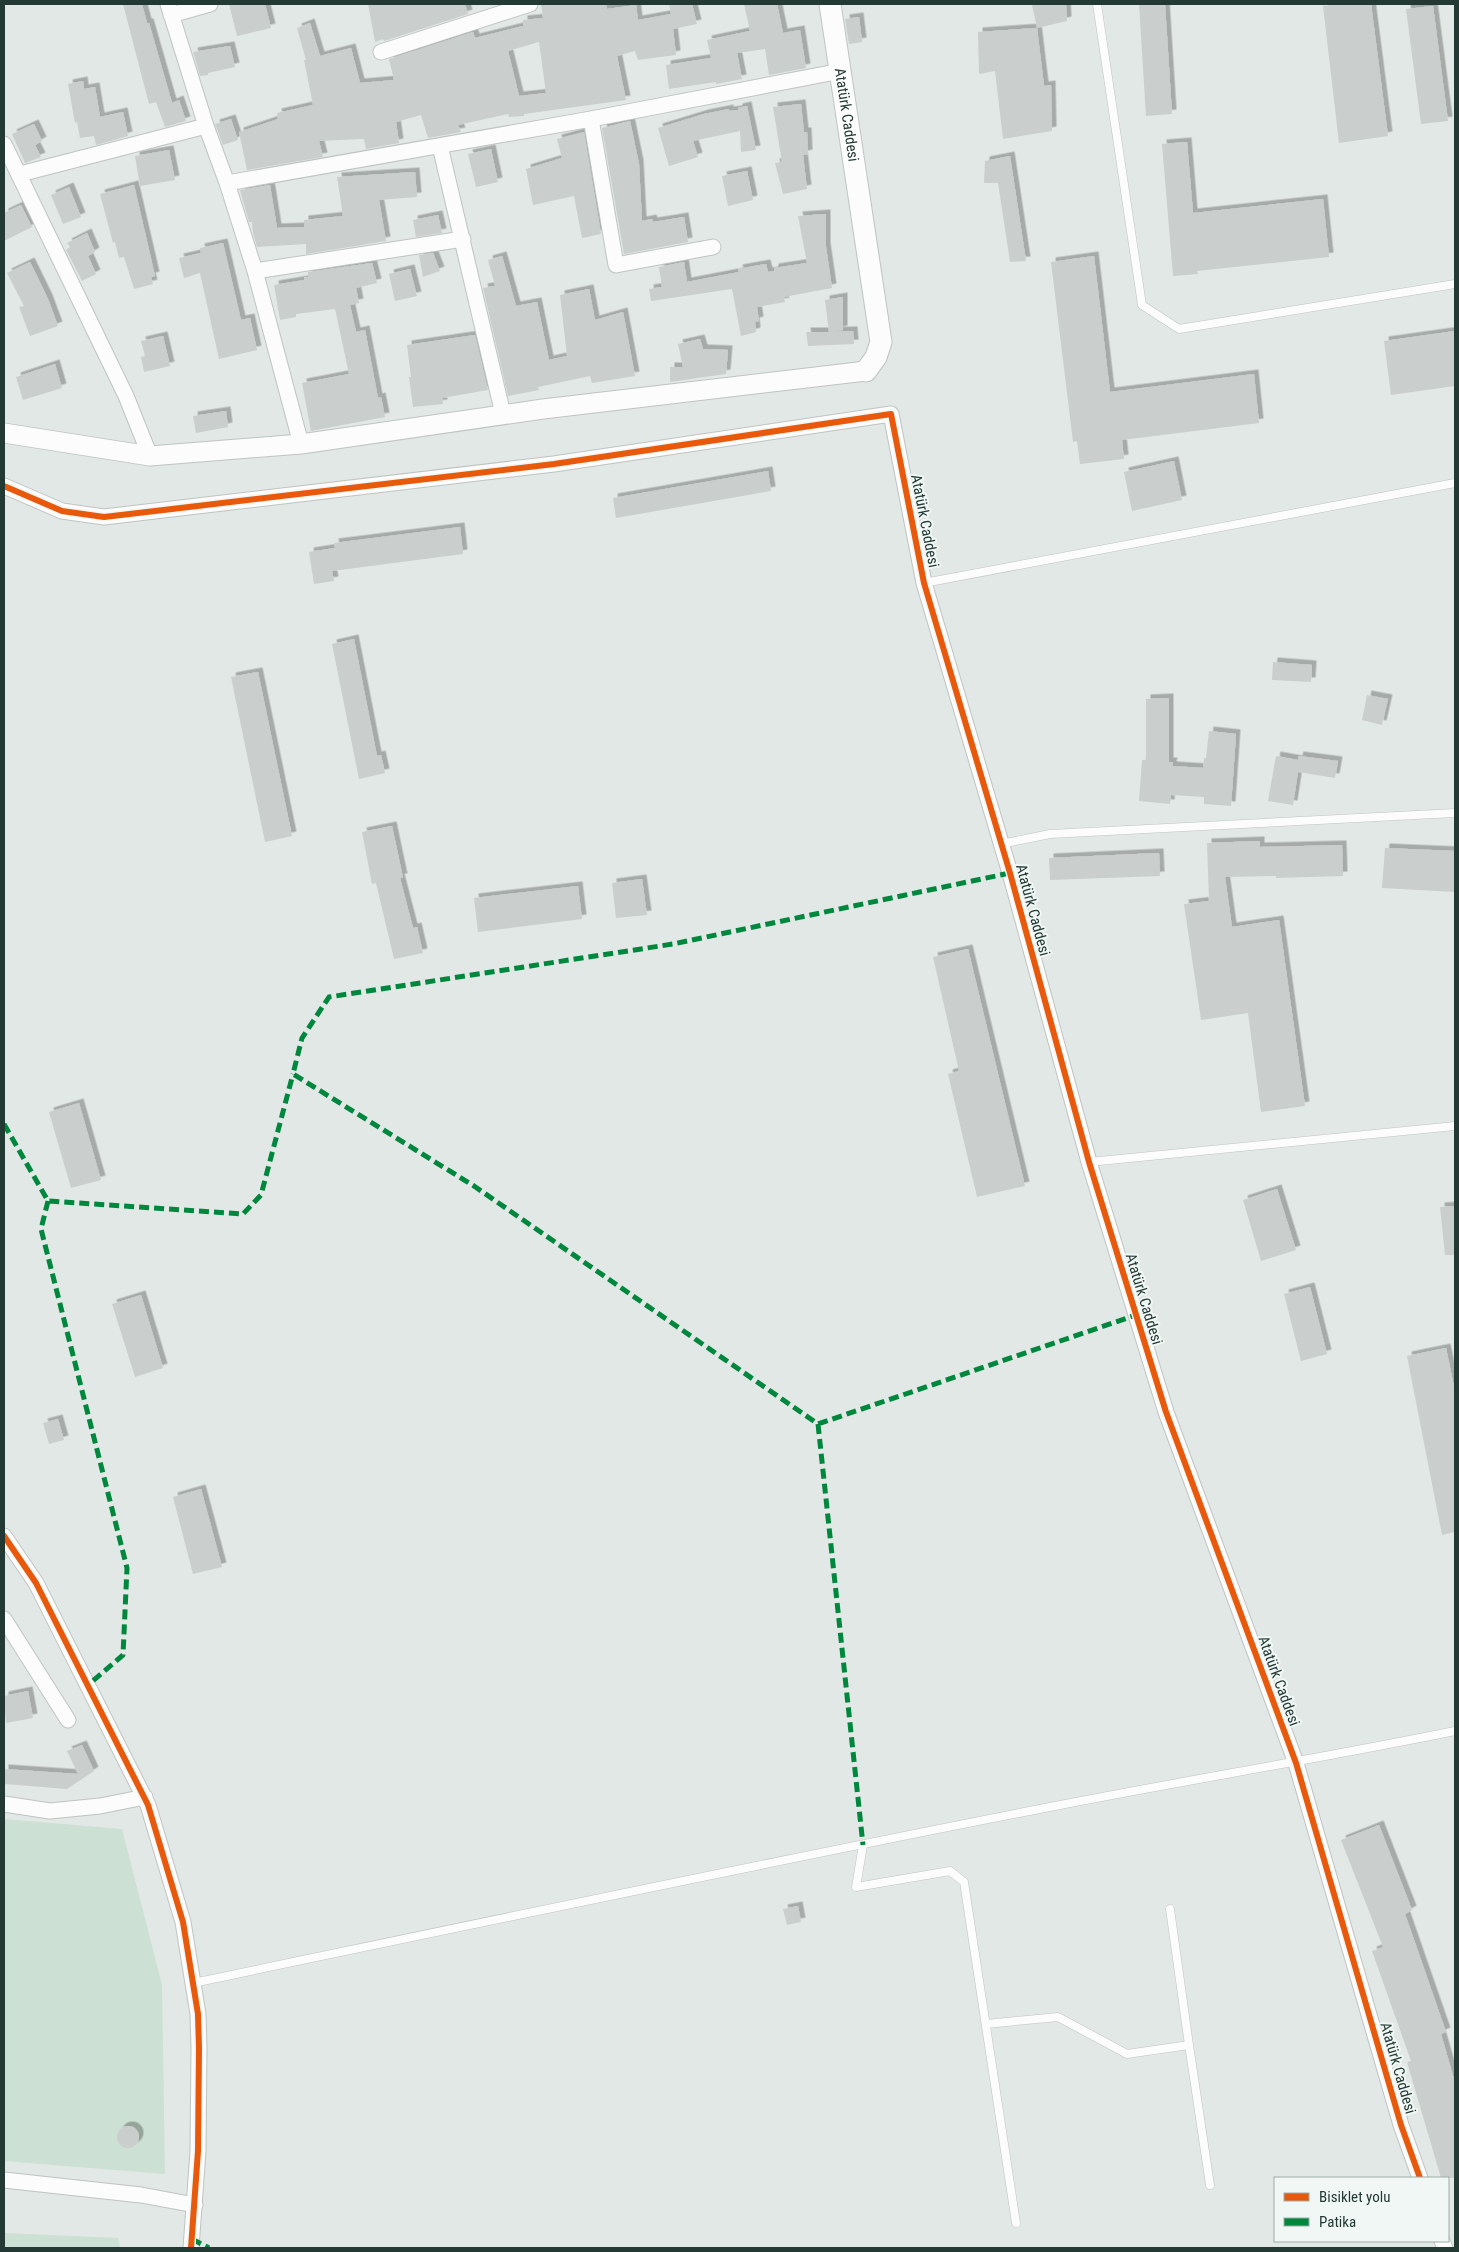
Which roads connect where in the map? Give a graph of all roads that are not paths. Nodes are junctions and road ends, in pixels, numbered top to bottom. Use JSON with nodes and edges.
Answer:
{"nodes":[{"id":1,"x":210,"y":4,"type":"edge"},
{"id":2,"x":530,"y":4,"type":"edge"},
{"id":3,"x":830,"y":4,"type":"edge"},
{"id":4,"x":1097,"y":4,"type":"edge"},
{"id":5,"x":514,"y":6,"type":"edge"},
{"id":6,"x":170,"y":9,"type":"edge"},
{"id":7,"x":382,"y":52,"type":"dead end"},
{"id":8,"x":841,"y":71,"type":"junction"},
{"id":9,"x":591,"y":119,"type":"junction"},
{"id":10,"x":206,"y":126,"type":"junction"},
{"id":11,"x":4,"y":144,"type":"edge"},
{"id":12,"x":440,"y":146,"type":"junction"},
{"id":13,"x":20,"y":174,"type":"junction"},
{"id":14,"x":226,"y":183,"type":"junction"},
{"id":15,"x":463,"y":239,"type":"junction"},
{"id":16,"x":713,"y":247,"type":"dead end"},
{"id":17,"x":255,"y":271,"type":"junction"},
{"id":18,"x":1455,"y":284,"type":"edge"},
{"id":19,"x":866,"y":371,"type":"joint"},
{"id":20,"x":503,"y":414,"type":"junction"},
{"id":21,"x":4,"y":433,"type":"edge"},
{"id":22,"x":301,"y":444,"type":"junction"},
{"id":23,"x":150,"y":456,"type":"junction"},
{"id":24,"x":1455,"y":483,"type":"edge"},
{"id":25,"x":4,"y":486,"type":"edge"},
{"id":26,"x":924,"y":583,"type":"junction"},
{"id":27,"x":1455,"y":813,"type":"edge"},
{"id":28,"x":1001,"y":844,"type":"junction"},
{"id":29,"x":1455,"y":1126,"type":"edge"},
{"id":30,"x":1089,"y":1162,"type":"junction"},
{"id":31,"x":4,"y":1536,"type":"edge"},
{"id":32,"x":4,"y":1620,"type":"edge"},
{"id":33,"x":68,"y":1720,"type":"dead end"},
{"id":34,"x":1455,"y":1731,"type":"edge"},
{"id":35,"x":1296,"y":1763,"type":"junction"},
{"id":36,"x":145,"y":1798,"type":"junction"},
{"id":37,"x":4,"y":1804,"type":"edge"},
{"id":38,"x":863,"y":1845,"type":"junction"},
{"id":39,"x":1170,"y":1909,"type":"dead end"},
{"id":40,"x":193,"y":1983,"type":"junction"},
{"id":41,"x":986,"y":2024,"type":"junction"},
{"id":42,"x":1189,"y":2045,"type":"junction"},
{"id":43,"x":1420,"y":2177,"type":"edge"},
{"id":44,"x":4,"y":2180,"type":"edge"},
{"id":45,"x":1210,"y":2185,"type":"dead end"},
{"id":46,"x":195,"y":2205,"type":"junction"},
{"id":47,"x":1016,"y":2222,"type":"dead end"},
{"id":48,"x":191,"y":2248,"type":"edge"}],
"edges":[{"from":1,"to":6,"type":"street"},
{"from":2,"to":5,"type":"street"},
{"from":3,"to":8,"type":"main road","name":"Atatürk Caddesi"},
{"from":4,"to":18,"type":"lane"},
{"from":5,"to":7,"type":"street"},
{"from":6,"to":10,"type":"street"},
{"from":8,"to":9,"type":"street"},
{"from":8,"to":19,"type":"main road","name":"Atatürk Caddesi"},
{"from":9,"to":12,"type":"street"},
{"from":9,"to":16,"type":"street"},
{"from":10,"to":13,"type":"street"},
{"from":10,"to":14,"type":"street"},
{"from":11,"to":13,"type":"street"},
{"from":12,"to":14,"type":"street"},
{"from":12,"to":15,"type":"street"},
{"from":13,"to":23,"type":"street"},
{"from":14,"to":17,"type":"street"},
{"from":15,"to":17,"type":"street"},
{"from":15,"to":20,"type":"street"},
{"from":17,"to":22,"type":"street"},
{"from":19,"to":20,"type":"street"},
{"from":20,"to":22,"type":"street"},
{"from":21,"to":23,"type":"street"},
{"from":22,"to":23,"type":"street"},
{"from":24,"to":26,"type":"lane"},
{"from":25,"to":26,"type":"street","name":"Atatürk Caddesi"},
{"from":26,"to":28,"type":"street","name":"Atatürk Caddesi"},
{"from":27,"to":28,"type":"lane"},
{"from":28,"to":30,"type":"street","name":"Atatürk Caddesi"},
{"from":29,"to":30,"type":"lane"},
{"from":30,"to":35,"type":"street","name":"Atatürk Caddesi"},
{"from":31,"to":36,"type":"street"},
{"from":32,"to":33,"type":"street"},
{"from":34,"to":35,"type":"lane"},
{"from":35,"to":38,"type":"lane"},
{"from":35,"to":43,"type":"street","name":"Atatürk Caddesi"},
{"from":36,"to":37,"type":"street"},
{"from":36,"to":40,"type":"street"},
{"from":38,"to":40,"type":"lane"},
{"from":38,"to":41,"type":"lane"},
{"from":39,"to":42,"type":"lane"},
{"from":40,"to":46,"type":"street"},
{"from":41,"to":42,"type":"lane"},
{"from":41,"to":47,"type":"lane"},
{"from":42,"to":45,"type":"lane"},
{"from":44,"to":46,"type":"street"},
{"from":46,"to":48,"type":"street"}]}
